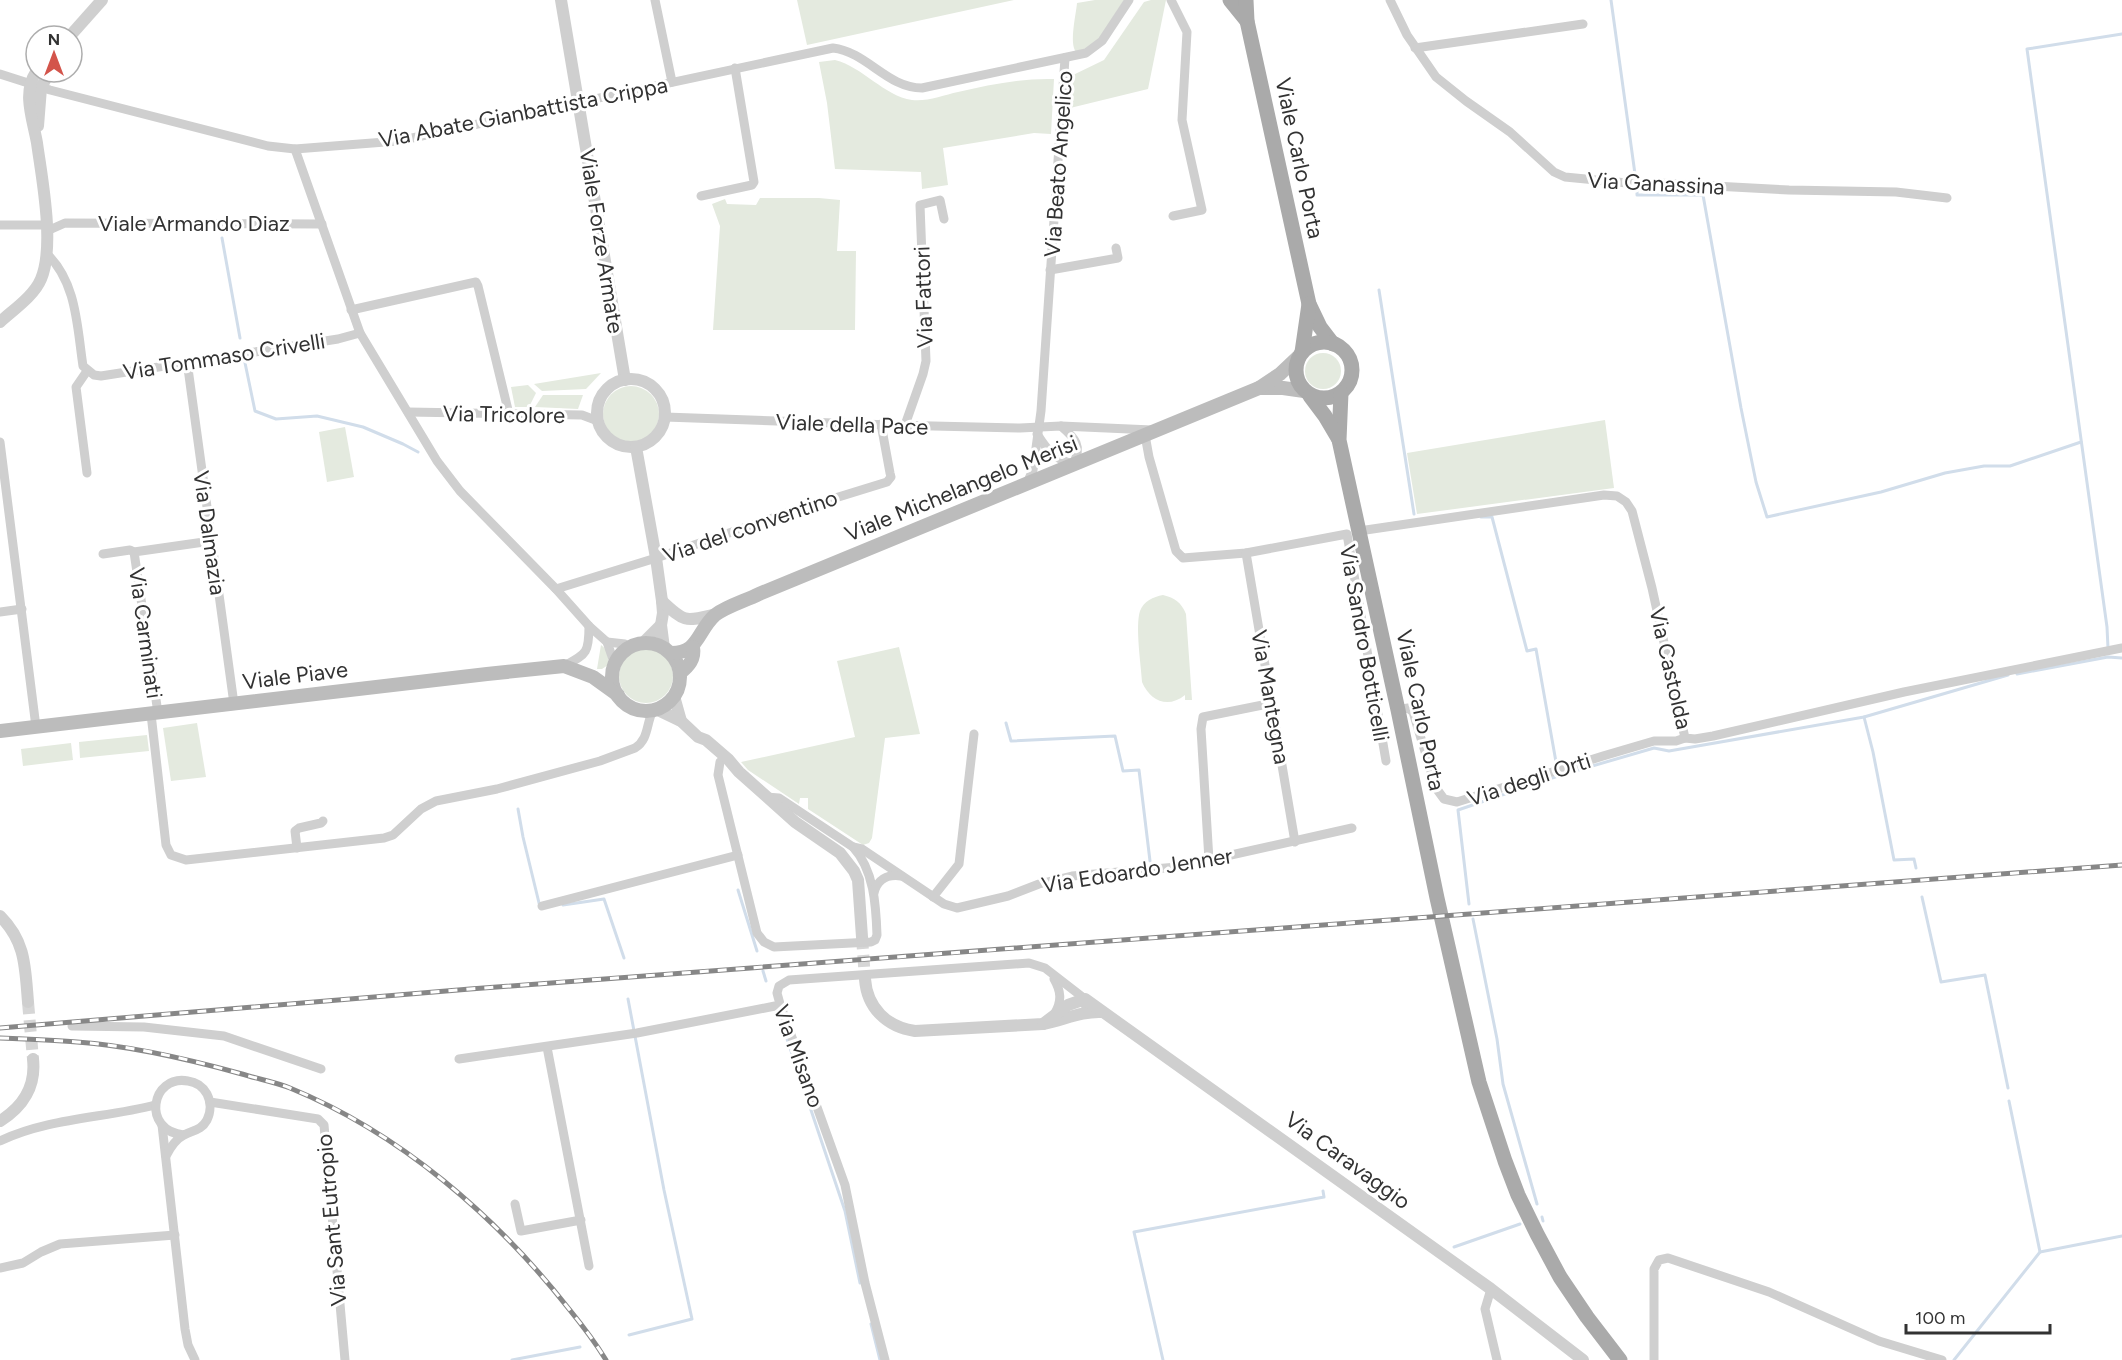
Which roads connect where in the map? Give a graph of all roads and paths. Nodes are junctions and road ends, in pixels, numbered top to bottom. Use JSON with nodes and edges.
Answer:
{"nodes":[{"id":1,"x":102,"y":0,"type":"edge"},
{"id":2,"x":561,"y":0,"type":"edge"},
{"id":3,"x":655,"y":0,"type":"edge"},
{"id":4,"x":1129,"y":0,"type":"edge"},
{"id":5,"x":1171,"y":0,"type":"edge"},
{"id":6,"x":1230,"y":0,"type":"edge"},
{"id":7,"x":1246,"y":0,"type":"edge"},
{"id":8,"x":1390,"y":0,"type":"edge"},
{"id":9,"x":1247,"y":21,"type":"junction"},
{"id":10,"x":81,"y":24,"type":"edge"},
{"id":11,"x":1583,"y":24,"type":"dead end"},
{"id":12,"x":1415,"y":48,"type":"junction"},
{"id":13,"x":1065,"y":58,"type":"junction"},
{"id":14,"x":735,"y":69,"type":"junction"},
{"id":15,"x":0,"y":74,"type":"edge"},
{"id":16,"x":24,"y":79,"type":"edge"},
{"id":17,"x":672,"y":82,"type":"junction"},
{"id":18,"x":35,"y":84,"type":"edge"},
{"id":19,"x":47,"y":84,"type":"edge"},
{"id":20,"x":579,"y":102,"type":"junction"},
{"id":21,"x":295,"y":149,"type":"junction"},
{"id":22,"x":701,"y":196,"type":"dead end"},
{"id":23,"x":1947,"y":198,"type":"dead end"},
{"id":24,"x":1173,"y":216,"type":"dead end"},
{"id":25,"x":944,"y":219,"type":"dead end"},
{"id":26,"x":65,"y":223,"type":"junction"},
{"id":27,"x":47,"y":224,"type":"junction"},
{"id":28,"x":322,"y":224,"type":"junction"},
{"id":29,"x":0,"y":225,"type":"edge"},
{"id":30,"x":1116,"y":248,"type":"dead end"},
{"id":31,"x":46,"y":253,"type":"junction"},
{"id":32,"x":1050,"y":270,"type":"junction"},
{"id":33,"x":1309,"y":304,"type":"junction"},
{"id":34,"x":351,"y":310,"type":"junction"},
{"id":35,"x":0,"y":322,"type":"edge"},
{"id":36,"x":360,"y":333,"type":"junction"},
{"id":37,"x":1333,"y":344,"type":"junction"},
{"id":38,"x":1300,"y":355,"type":"junction"},
{"id":39,"x":186,"y":361,"type":"junction"},
{"id":40,"x":87,"y":371,"type":"junction"},
{"id":41,"x":625,"y":380,"type":"junction"},
{"id":42,"x":1259,"y":388,"type":"junction"},
{"id":43,"x":1307,"y":393,"type":"junction"},
{"id":44,"x":1341,"y":393,"type":"junction"},
{"id":45,"x":408,"y":412,"type":"junction"},
{"id":46,"x":509,"y":414,"type":"junction"},
{"id":47,"x":665,"y":417,"type":"junction"},
{"id":48,"x":598,"y":421,"type":"junction"},
{"id":49,"x":881,"y":424,"type":"junction"},
{"id":50,"x":905,"y":425,"type":"junction"},
{"id":51,"x":1061,"y":426,"type":"junction"},
{"id":52,"x":1038,"y":431,"type":"junction"},
{"id":53,"x":1151,"y":432,"type":"junction"},
{"id":54,"x":1339,"y":440,"type":"junction"},
{"id":55,"x":0,"y":442,"type":"edge"},
{"id":56,"x":636,"y":447,"type":"junction"},
{"id":57,"x":1073,"y":464,"type":"junction"},
{"id":58,"x":87,"y":473,"type":"dead end"},
{"id":59,"x":1027,"y":483,"type":"junction"},
{"id":60,"x":5,"y":520,"type":"edge"},
{"id":61,"x":1359,"y":531,"type":"junction"},
{"id":62,"x":211,"y":541,"type":"junction"},
{"id":63,"x":134,"y":552,"type":"junction"},
{"id":64,"x":1246,"y":553,"type":"junction"},
{"id":65,"x":103,"y":554,"type":"dead end"},
{"id":66,"x":656,"y":558,"type":"junction"},
{"id":67,"x":556,"y":589,"type":"junction"},
{"id":68,"x":662,"y":601,"type":"junction"},
{"id":69,"x":22,"y":609,"type":"junction"},
{"id":70,"x":0,"y":612,"type":"edge"},
{"id":71,"x":717,"y":614,"type":"junction"},
{"id":72,"x":660,"y":625,"type":"junction"},
{"id":73,"x":589,"y":626,"type":"junction"},
{"id":74,"x":607,"y":642,"type":"junction"},
{"id":75,"x":643,"y":643,"type":"junction"},
{"id":76,"x":693,"y":647,"type":"junction"},
{"id":77,"x":629,"y":648,"type":"junction"},
{"id":78,"x":2122,"y":648,"type":"edge"},
{"id":79,"x":667,"y":651,"type":"junction"},
{"id":80,"x":564,"y":666,"type":"junction"},
{"id":81,"x":614,"y":669,"type":"junction"},
{"id":82,"x":680,"y":673,"type":"junction"},
{"id":83,"x":593,"y":676,"type":"junction"},
{"id":84,"x":618,"y":695,"type":"junction"},
{"id":85,"x":674,"y":696,"type":"junction"},
{"id":86,"x":1273,"y":703,"type":"junction"},
{"id":87,"x":234,"y":704,"type":"junction"},
{"id":88,"x":655,"y":709,"type":"junction"},
{"id":89,"x":1398,"y":710,"type":"junction"},
{"id":90,"x":155,"y":713,"type":"junction"},
{"id":91,"x":681,"y":721,"type":"junction"},
{"id":92,"x":36,"y":727,"type":"junction"},
{"id":93,"x":0,"y":731,"type":"edge"},
{"id":94,"x":974,"y":734,"type":"dead end"},
{"id":95,"x":698,"y":737,"type":"junction"},
{"id":96,"x":1685,"y":738,"type":"junction"},
{"id":97,"x":1386,"y":761,"type":"dead end"},
{"id":98,"x":720,"y":762,"type":"junction"},
{"id":99,"x":739,"y":772,"type":"junction"},
{"id":100,"x":766,"y":797,"type":"junction"},
{"id":101,"x":323,"y":821,"type":"dead end"},
{"id":102,"x":1352,"y":828,"type":"dead end"},
{"id":103,"x":1295,"y":842,"type":"junction"},
{"id":104,"x":853,"y":847,"type":"junction"},
{"id":105,"x":297,"y":848,"type":"junction"},
{"id":106,"x":738,"y":855,"type":"junction"},
{"id":107,"x":1209,"y":860,"type":"junction"},
{"id":108,"x":901,"y":876,"type":"junction"},
{"id":109,"x":873,"y":895,"type":"junction"},
{"id":110,"x":933,"y":897,"type":"junction"},
{"id":111,"x":542,"y":906,"type":"dead end"},
{"id":112,"x":0,"y":916,"type":"edge"},
{"id":113,"x":866,"y":939,"type":"junction"},
{"id":114,"x":1052,"y":974,"type":"junction"},
{"id":115,"x":868,"y":976,"type":"junction"},
{"id":116,"x":1085,"y":999,"type":"junction"},
{"id":117,"x":28,"y":1002,"type":"tunnel mouth"},
{"id":118,"x":775,"y":1006,"type":"dead end"},
{"id":119,"x":1104,"y":1012,"type":"junction"},
{"id":120,"x":1055,"y":1014,"type":"junction"},
{"id":121,"x":1075,"y":1015,"type":"junction"},
{"id":122,"x":1043,"y":1024,"type":"junction"},
{"id":123,"x":72,"y":1026,"type":"dead end"},
{"id":124,"x":547,"y":1047,"type":"junction"},
{"id":125,"x":33,"y":1059,"type":"tunnel mouth"},
{"id":126,"x":459,"y":1059,"type":"dead end"},
{"id":127,"x":321,"y":1069,"type":"dead end"},
{"id":128,"x":210,"y":1102,"type":"junction"},
{"id":129,"x":155,"y":1105,"type":"junction"},
{"id":130,"x":0,"y":1121,"type":"edge"},
{"id":131,"x":162,"y":1125,"type":"junction"},
{"id":132,"x":184,"y":1135,"type":"junction"},
{"id":133,"x":0,"y":1141,"type":"edge"},
{"id":134,"x":166,"y":1156,"type":"junction"},
{"id":135,"x":515,"y":1204,"type":"dead end"},
{"id":136,"x":580,"y":1220,"type":"junction"},
{"id":137,"x":175,"y":1235,"type":"junction"},
{"id":138,"x":589,"y":1266,"type":"dead end"},
{"id":139,"x":0,"y":1268,"type":"edge"},
{"id":140,"x":1491,"y":1289,"type":"junction"},
{"id":141,"x":195,"y":1360,"type":"edge"},
{"id":142,"x":345,"y":1360,"type":"edge"},
{"id":143,"x":885,"y":1360,"type":"edge"},
{"id":144,"x":1497,"y":1360,"type":"edge"},
{"id":145,"x":1583,"y":1360,"type":"edge"},
{"id":146,"x":1620,"y":1360,"type":"edge"},
{"id":147,"x":1654,"y":1360,"type":"edge"},
{"id":148,"x":1942,"y":1360,"type":"edge"}],
"edges":[{"from":1,"to":10,"type":"street"},
{"from":2,"to":20,"type":"street","name":"Viale Forze Armate"},
{"from":3,"to":17,"type":"street"},
{"from":4,"to":13,"type":"street","name":"Via Abate Gianbattista Crippa"},
{"from":5,"to":24,"type":"street"},
{"from":6,"to":9,"type":"main road","name":"Viale Carlo Porta"},
{"from":7,"to":9,"type":"main road","name":"Viale Carlo Porta"},
{"from":8,"to":12,"type":"street","name":"Via Ganassina"},
{"from":9,"to":33,"type":"main road","name":"Viale Carlo Porta"},
{"from":11,"to":12,"type":"street"},
{"from":12,"to":23,"type":"street","name":"Via Ganassina"},
{"from":13,"to":14,"type":"street","name":"Via Abate Gianbattista Crippa"},
{"from":13,"to":32,"type":"street","name":"Via Beato Angelico"},
{"from":14,"to":17,"type":"street","name":"Via Abate Gianbattista Crippa"},
{"from":14,"to":22,"type":"street"},
{"from":15,"to":16,"type":"street","name":"Via Abate Gianbattista Crippa"},
{"from":17,"to":20,"type":"street","name":"Via Abate Gianbattista Crippa"},
{"from":18,"to":27,"type":"street"},
{"from":19,"to":21,"type":"street","name":"Via Abate Gianbattista Crippa"},
{"from":20,"to":21,"type":"street","name":"Via Abate Gianbattista Crippa"},
{"from":20,"to":41,"type":"street","name":"Viale Forze Armate"},
{"from":21,"to":28,"type":"street"},
{"from":25,"to":50,"type":"street","name":"Via Fattori"},
{"from":26,"to":27,"type":"street","name":"Viale Armando Diaz"},
{"from":26,"to":27,"type":"street","name":"Viale Armando Diaz"},
{"from":26,"to":28,"type":"street","name":"Viale Armando Diaz"},
{"from":27,"to":29,"type":"street"},
{"from":27,"to":31,"type":"street"},
{"from":28,"to":34,"type":"street"},
{"from":30,"to":32,"type":"street","name":"Via Beato Angelico"},
{"from":31,"to":35,"type":"street"},
{"from":31,"to":40,"type":"street"},
{"from":32,"to":52,"type":"street","name":"Via Beato Angelico"},
{"from":33,"to":37,"type":"main road","name":"Viale Carlo Porta"},
{"from":33,"to":38,"type":"main road","name":"Viale Carlo Porta"},
{"from":34,"to":36,"type":"street"},
{"from":34,"to":46,"type":"street"},
{"from":36,"to":39,"type":"street","name":"Via Tommaso Crivelli"},
{"from":36,"to":45,"type":"street"},
{"from":37,"to":38,"type":"main road"},
{"from":37,"to":44,"type":"main road","name":"Viale Carlo Porta"},
{"from":38,"to":42,"type":"main road","name":"Viale Michelangelo Merisi"},
{"from":38,"to":43,"type":"main road","name":"Viale Carlo Porta"},
{"from":39,"to":40,"type":"street","name":"Via Tommaso Crivelli"},
{"from":39,"to":62,"type":"street","name":"Via Dalmazia"},
{"from":40,"to":58,"type":"street"},
{"from":41,"to":47,"type":"street"},
{"from":41,"to":48,"type":"street"},
{"from":42,"to":43,"type":"main road","name":"Viale Michelangelo Merisi"},
{"from":42,"to":53,"type":"main road","name":"Viale Michelangelo Merisi"},
{"from":43,"to":44,"type":"main road"},
{"from":43,"to":54,"type":"main road"},
{"from":44,"to":54,"type":"main road","name":"Viale Carlo Porta"},
{"from":45,"to":46,"type":"street","name":"Via Tricolore"},
{"from":45,"to":67,"type":"street"},
{"from":46,"to":48,"type":"street","name":"Via Tricolore"},
{"from":47,"to":49,"type":"street","name":"Viale della Pace"},
{"from":47,"to":56,"type":"street"},
{"from":48,"to":56,"type":"street"},
{"from":49,"to":50,"type":"street","name":"Viale della Pace"},
{"from":49,"to":66,"type":"street","name":"Via del conventino"},
{"from":50,"to":52,"type":"street","name":"Viale della Pace"},
{"from":51,"to":52,"type":"street","name":"Viale della Pace"},
{"from":51,"to":53,"type":"street","name":"Viale della Pace"},
{"from":51,"to":57,"type":"street"},
{"from":52,"to":57,"type":"street"},
{"from":52,"to":59,"type":"street"},
{"from":53,"to":57,"type":"main road","name":"Viale Michelangelo Merisi"},
{"from":53,"to":64,"type":"street","name":"Via Sandro Botticelli"},
{"from":54,"to":61,"type":"main road","name":"Viale Carlo Porta"},
{"from":55,"to":60,"type":"street"},
{"from":56,"to":66,"type":"street"},
{"from":57,"to":59,"type":"main road","name":"Viale Michelangelo Merisi"},
{"from":59,"to":71,"type":"main road","name":"Viale Michelangelo Merisi"},
{"from":60,"to":69,"type":"street"},
{"from":61,"to":89,"type":"main road","name":"Viale Carlo Porta"},
{"from":61,"to":96,"type":"street","name":"Via Castolda"},
{"from":62,"to":63,"type":"street","name":"Via Carminati"},
{"from":62,"to":87,"type":"street","name":"Via Dalmazia"},
{"from":63,"to":65,"type":"street","name":"Via Carminati"},
{"from":63,"to":90,"type":"street","name":"Via Carminati"},
{"from":64,"to":86,"type":"street","name":"Via Mantegna"},
{"from":64,"to":97,"type":"street","name":"Via Sandro Botticelli"},
{"from":66,"to":67,"type":"street","name":"Via del conventino"},
{"from":66,"to":68,"type":"street"},
{"from":67,"to":73,"type":"street"},
{"from":68,"to":71,"type":"street"},
{"from":68,"to":72,"type":"street"},
{"from":69,"to":70,"type":"street"},
{"from":69,"to":92,"type":"street"},
{"from":71,"to":76,"type":"main road","name":"Viale Michelangelo Merisi"},
{"from":72,"to":75,"type":"street"},
{"from":72,"to":79,"type":"street"},
{"from":73,"to":74,"type":"street"},
{"from":73,"to":80,"type":"street"},
{"from":74,"to":77,"type":"street"},
{"from":74,"to":81,"type":"street"},
{"from":75,"to":77,"type":"main road"},
{"from":75,"to":79,"type":"main road"},
{"from":76,"to":79,"type":"main road"},
{"from":76,"to":82,"type":"main road","name":"Viale Michelangelo Merisi"},
{"from":77,"to":81,"type":"main road"},
{"from":78,"to":96,"type":"street","name":"Via Castolda"},
{"from":79,"to":82,"type":"main road"},
{"from":80,"to":83,"type":"main road","name":"Viale Piave"},
{"from":80,"to":87,"type":"main road","name":"Viale Piave"},
{"from":81,"to":83,"type":"main road"},
{"from":81,"to":84,"type":"main road"},
{"from":82,"to":85,"type":"main road"},
{"from":83,"to":84,"type":"main road","name":"Viale Piave"},
{"from":84,"to":88,"type":"main road"},
{"from":85,"to":88,"type":"main road"},
{"from":85,"to":91,"type":"street"},
{"from":86,"to":103,"type":"street","name":"Via Mantegna"},
{"from":86,"to":107,"type":"street"},
{"from":87,"to":90,"type":"main road","name":"Viale Piave"},
{"from":88,"to":91,"type":"street"},
{"from":88,"to":105,"type":"street"},
{"from":89,"to":96,"type":"street","name":"Via degli Orti"},
{"from":89,"to":146,"type":"main road","name":"Viale Carlo Porta"},
{"from":90,"to":92,"type":"main road","name":"Viale Piave"},
{"from":90,"to":105,"type":"street","name":"Via Carminati"},
{"from":91,"to":95,"type":"street"},
{"from":92,"to":93,"type":"main road","name":"Viale Piave"},
{"from":94,"to":110,"type":"street"},
{"from":95,"to":98,"type":"street"},
{"from":95,"to":99,"type":"street"},
{"from":98,"to":99,"type":"street"},
{"from":98,"to":106,"type":"street"},
{"from":99,"to":100,"type":"street"},
{"from":100,"to":104,"type":"street","name":"Via Edoardo Jenner"},
{"from":100,"to":113,"type":"street"},
{"from":101,"to":105,"type":"street"},
{"from":102,"to":103,"type":"street","name":"Via Edoardo Jenner"},
{"from":103,"to":107,"type":"street","name":"Via Edoardo Jenner"},
{"from":104,"to":108,"type":"street","name":"Via Edoardo Jenner"},
{"from":104,"to":109,"type":"street"},
{"from":106,"to":111,"type":"street"},
{"from":106,"to":113,"type":"street"},
{"from":107,"to":110,"type":"street","name":"Via Edoardo Jenner"},
{"from":108,"to":109,"type":"street"},
{"from":108,"to":110,"type":"street","name":"Via Edoardo Jenner"},
{"from":109,"to":113,"type":"street"},
{"from":112,"to":117,"type":"street"},
{"from":114,"to":115,"type":"street","name":"Via Misano"},
{"from":114,"to":116,"type":"street","name":"Via Misano"},
{"from":114,"to":120,"type":"street"},
{"from":115,"to":122,"type":"street"},
{"from":115,"to":143,"type":"street","name":"Via Misano"},
{"from":116,"to":119,"type":"street","name":"Via Caravaggio"},
{"from":116,"to":120,"type":"street"},
{"from":116,"to":121,"type":"street"},
{"from":118,"to":124,"type":"street"},
{"from":119,"to":121,"type":"street"},
{"from":119,"to":140,"type":"street","name":"Via Caravaggio"},
{"from":120,"to":122,"type":"street"},
{"from":121,"to":122,"type":"street"},
{"from":123,"to":127,"type":"street"},
{"from":124,"to":126,"type":"street"},
{"from":124,"to":136,"type":"street"},
{"from":125,"to":130,"type":"street"},
{"from":128,"to":129,"type":"street"},
{"from":128,"to":132,"type":"street"},
{"from":128,"to":142,"type":"street","name":"Via Sant Eutropio"},
{"from":129,"to":131,"type":"street"},
{"from":129,"to":133,"type":"street"},
{"from":131,"to":132,"type":"street"},
{"from":131,"to":134,"type":"street"},
{"from":132,"to":134,"type":"street"},
{"from":134,"to":137,"type":"street"},
{"from":135,"to":136,"type":"street"},
{"from":136,"to":138,"type":"street"},
{"from":137,"to":139,"type":"street"},
{"from":137,"to":141,"type":"street"},
{"from":140,"to":144,"type":"street"},
{"from":140,"to":145,"type":"street","name":"Via Caravaggio"},
{"from":147,"to":148,"type":"street"}]}
